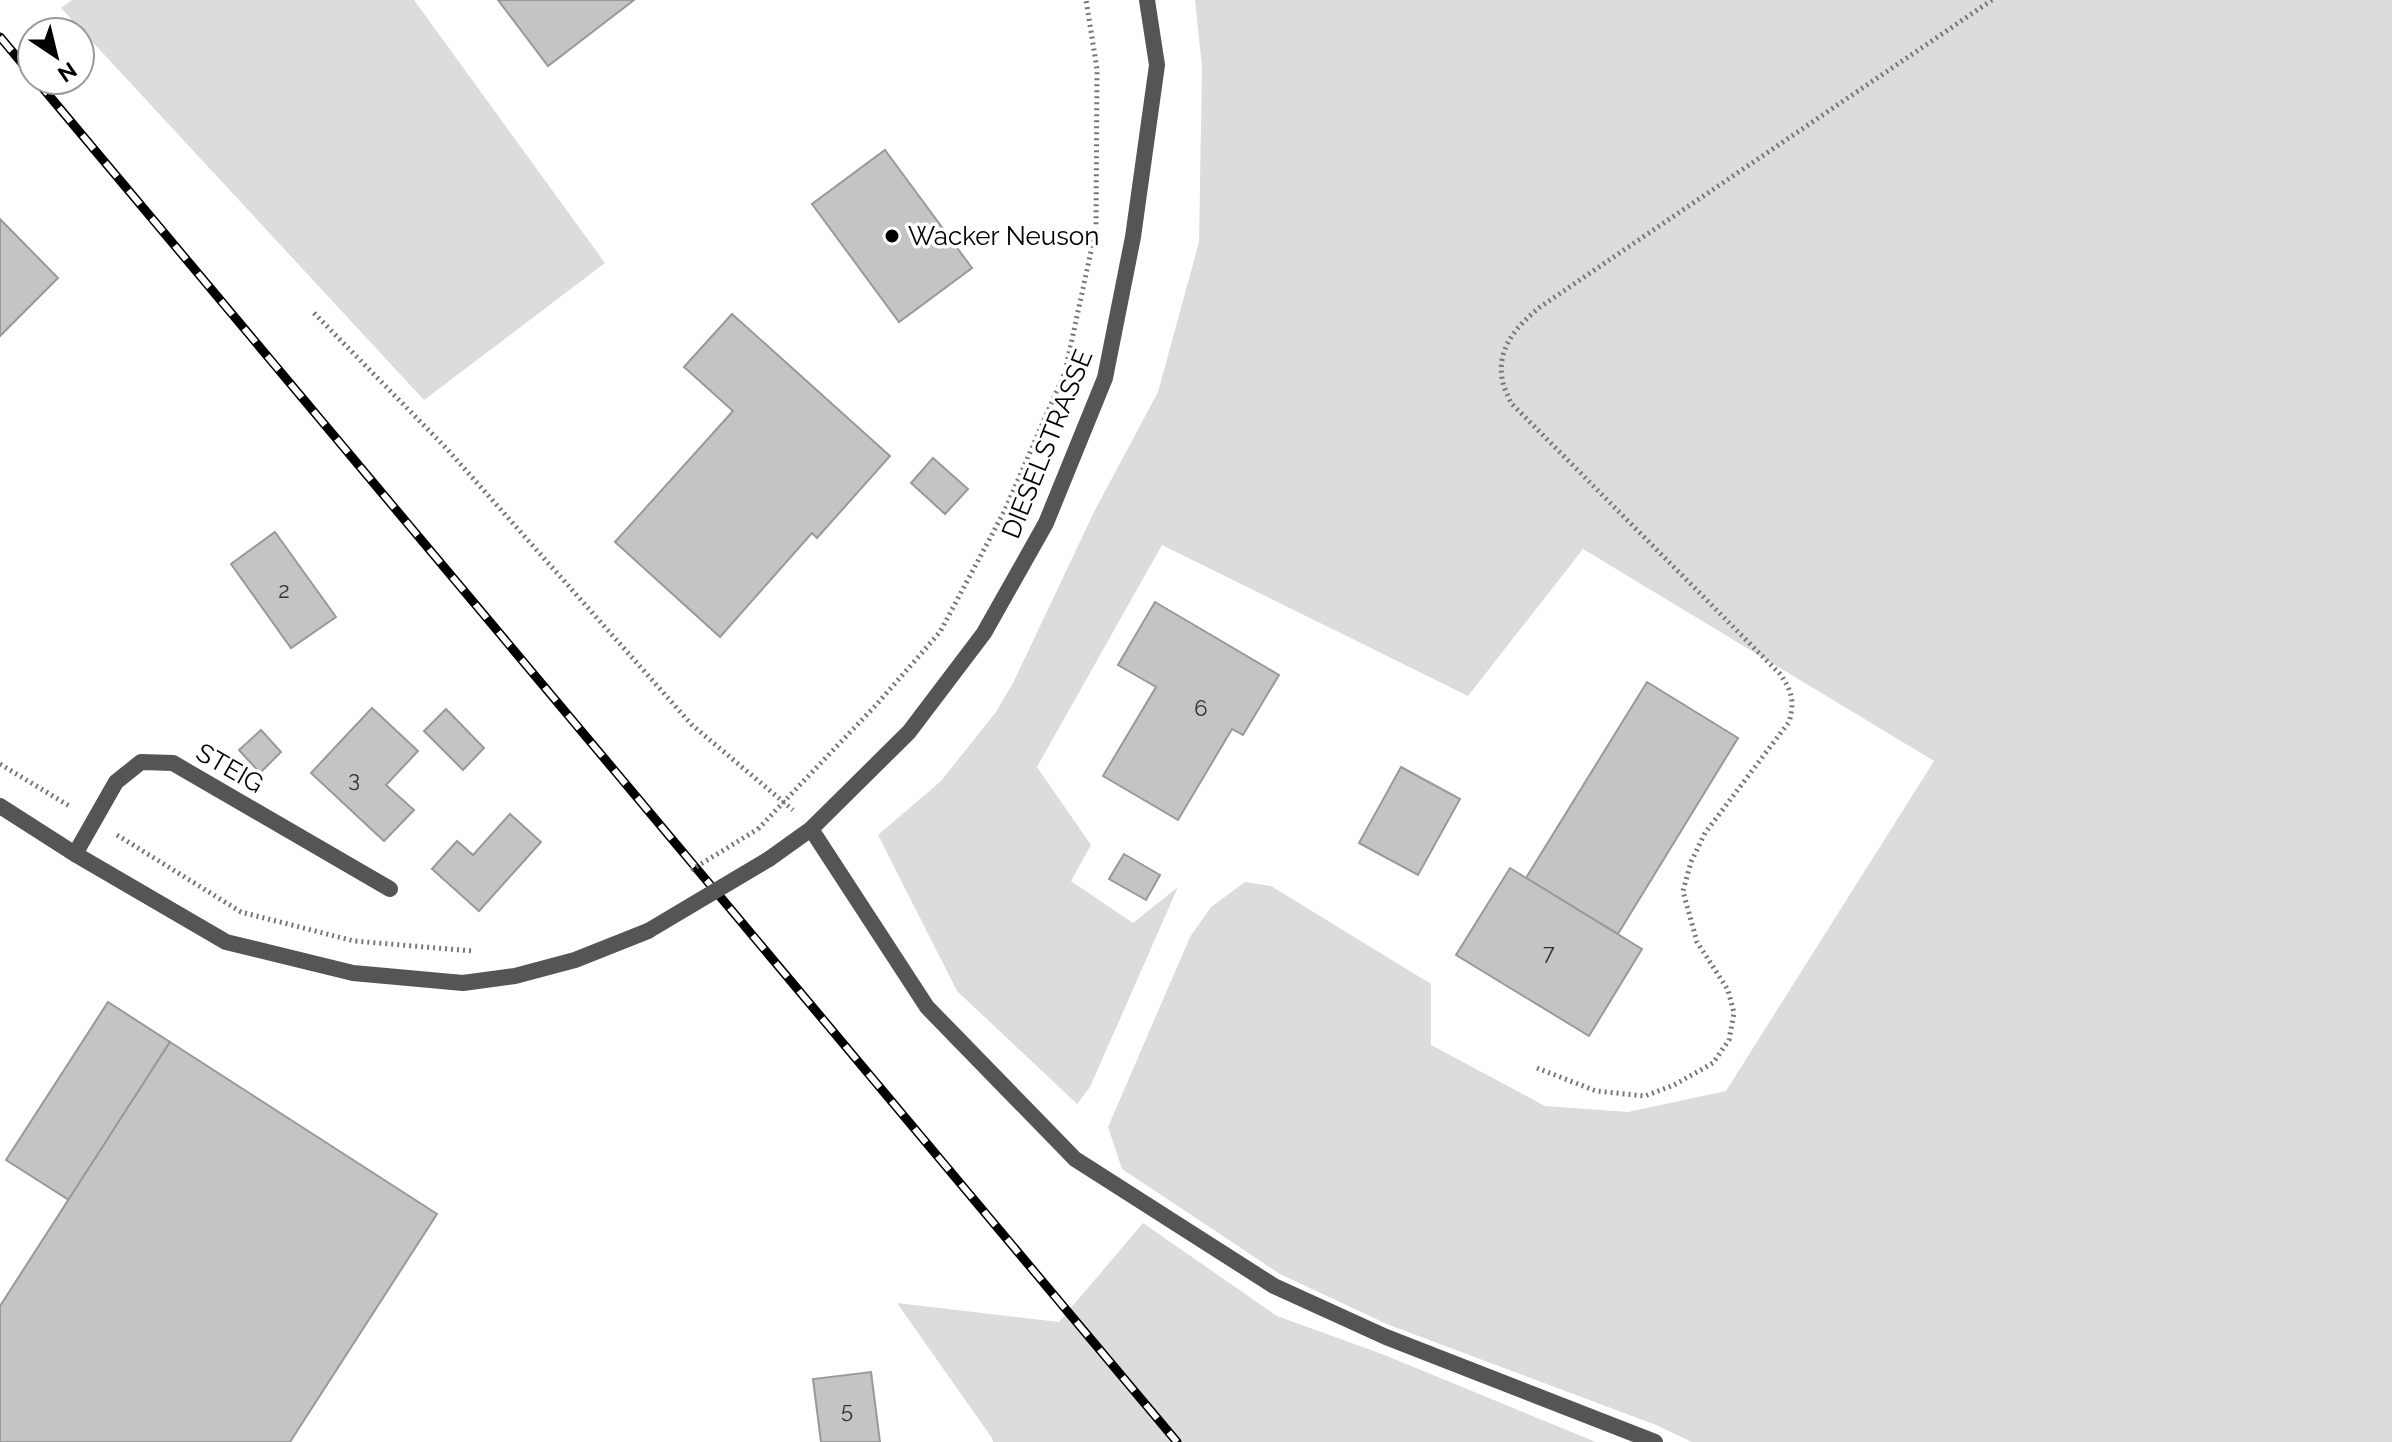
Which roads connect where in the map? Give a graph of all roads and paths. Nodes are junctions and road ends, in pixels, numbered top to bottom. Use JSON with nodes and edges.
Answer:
{"nodes":[{"id":1,"x":1086,"y":0,"type":"edge"},
{"id":2,"x":1147,"y":0,"type":"edge"},
{"id":3,"x":1992,"y":0,"type":"edge"},
{"id":4,"x":314,"y":313,"type":"dead end"},
{"id":5,"x":0,"y":764,"type":"edge"},
{"id":6,"x":784,"y":801,"type":"junction"},
{"id":7,"x":0,"y":806,"type":"edge"},
{"id":8,"x":96,"y":822,"type":"junction"},
{"id":9,"x":811,"y":829,"type":"junction"},
{"id":10,"x":75,"y":854,"type":"junction"},
{"id":11,"x":683,"y":875,"type":"dead end"},
{"id":12,"x":390,"y":889,"type":"dead end"},
{"id":13,"x":474,"y":951,"type":"dead end"},
{"id":14,"x":1537,"y":1068,"type":"dead end"},
{"id":15,"x":1655,"y":1442,"type":"edge"}],
"edges":[{"from":1,"to":6,"type":"path"},
{"from":2,"to":9,"type":"street","name":"DIESELSTRASSE"},
{"from":3,"to":14,"type":"path"},
{"from":4,"to":6,"type":"path"},
{"from":5,"to":8,"type":"path"},
{"from":6,"to":11,"type":"path","bridge":true},
{"from":7,"to":10,"type":"street","name":"DIESELSTRASSE"},
{"from":8,"to":10,"type":"street","name":"STEIG"},
{"from":8,"to":12,"type":"street","name":"STEIG"},
{"from":8,"to":13,"type":"path"},
{"from":9,"to":10,"type":"street","name":"DIESELSTRASSE","bridge":true},
{"from":9,"to":15,"type":"street"}]}
